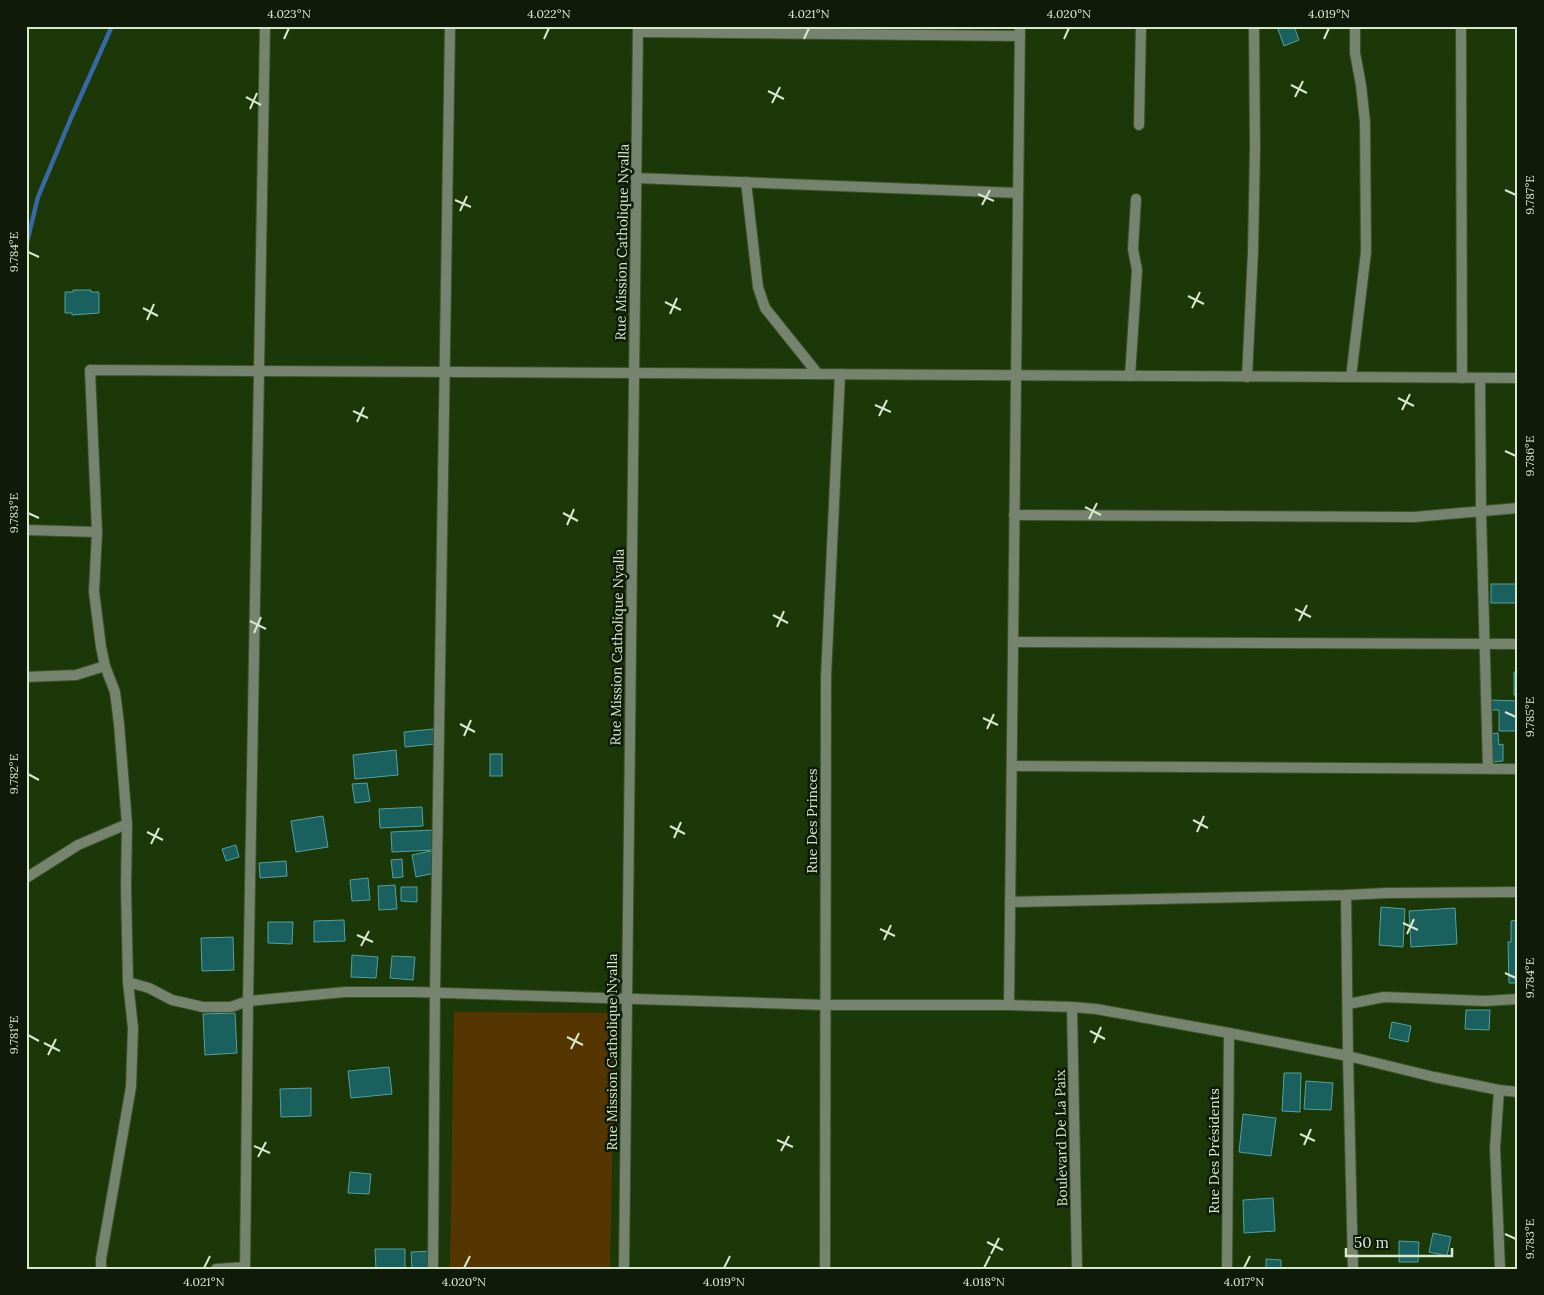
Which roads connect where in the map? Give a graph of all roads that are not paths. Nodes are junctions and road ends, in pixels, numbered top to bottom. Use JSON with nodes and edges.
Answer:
{"nodes":[{"id":1,"x":265,"y":26,"type":"edge"},
{"id":2,"x":450,"y":26,"type":"edge"},
{"id":3,"x":1141,"y":26,"type":"edge"},
{"id":4,"x":1254,"y":26,"type":"edge"},
{"id":5,"x":1355,"y":26,"type":"edge"},
{"id":6,"x":1461,"y":26,"type":"edge"},
{"id":7,"x":638,"y":29,"type":"edge"},
{"id":8,"x":1020,"y":31,"type":"edge"},
{"id":9,"x":1139,"y":125,"type":"dead end"},
{"id":10,"x":636,"y":178,"type":"junction"},
{"id":11,"x":746,"y":182,"type":"junction"},
{"id":12,"x":1018,"y":193,"type":"junction"},
{"id":13,"x":1136,"y":199,"type":"dead end"},
{"id":14,"x":259,"y":371,"type":"junction"},
{"id":15,"x":445,"y":372,"type":"junction"},
{"id":16,"x":634,"y":373,"type":"junction"},
{"id":17,"x":818,"y":374,"type":"junction"},
{"id":18,"x":840,"y":374,"type":"junction"},
{"id":19,"x":1016,"y":375,"type":"junction"},
{"id":20,"x":1130,"y":376,"type":"junction"},
{"id":21,"x":1247,"y":377,"type":"junction"},
{"id":22,"x":1350,"y":377,"type":"junction"},
{"id":23,"x":1462,"y":378,"type":"junction"},
{"id":24,"x":1480,"y":378,"type":"junction"},
{"id":25,"x":1518,"y":378,"type":"edge"},
{"id":26,"x":1518,"y":508,"type":"edge"},
{"id":27,"x":1482,"y":511,"type":"junction"},
{"id":28,"x":1014,"y":515,"type":"junction"},
{"id":29,"x":26,"y":530,"type":"edge"},
{"id":30,"x":97,"y":532,"type":"junction"},
{"id":31,"x":1013,"y":642,"type":"junction"},
{"id":32,"x":1486,"y":644,"type":"junction"},
{"id":33,"x":1518,"y":644,"type":"edge"},
{"id":34,"x":105,"y":666,"type":"junction"},
{"id":35,"x":26,"y":677,"type":"edge"},
{"id":36,"x":1012,"y":766,"type":"junction"},
{"id":37,"x":1488,"y":768,"type":"junction"},
{"id":38,"x":1518,"y":769,"type":"edge"},
{"id":39,"x":127,"y":824,"type":"junction"},
{"id":40,"x":26,"y":878,"type":"edge"},
{"id":41,"x":1518,"y":892,"type":"edge"},
{"id":42,"x":1346,"y":895,"type":"junction"},
{"id":43,"x":1010,"y":902,"type":"junction"},
{"id":44,"x":128,"y":982,"type":"junction"},
{"id":45,"x":435,"y":993,"type":"junction"},
{"id":46,"x":1518,"y":999,"type":"edge"},
{"id":47,"x":626,"y":1000,"type":"junction"},
{"id":48,"x":248,"y":1002,"type":"junction"},
{"id":49,"x":1348,"y":1004,"type":"junction"},
{"id":50,"x":825,"y":1005,"type":"junction"},
{"id":51,"x":1009,"y":1005,"type":"junction"},
{"id":52,"x":1072,"y":1007,"type":"junction"},
{"id":53,"x":1229,"y":1033,"type":"junction"},
{"id":54,"x":1348,"y":1056,"type":"junction"},
{"id":55,"x":1498,"y":1090,"type":"junction"},
{"id":56,"x":1518,"y":1092,"type":"edge"},
{"id":57,"x":245,"y":1268,"type":"edge"},
{"id":58,"x":102,"y":1269,"type":"edge"},
{"id":59,"x":216,"y":1269,"type":"edge"},
{"id":60,"x":433,"y":1269,"type":"edge"},
{"id":61,"x":624,"y":1269,"type":"edge"},
{"id":62,"x":825,"y":1269,"type":"edge"},
{"id":63,"x":1077,"y":1269,"type":"edge"},
{"id":64,"x":1227,"y":1269,"type":"edge"},
{"id":65,"x":1353,"y":1269,"type":"edge"},
{"id":66,"x":1500,"y":1269,"type":"edge"}],
"edges":[{"from":1,"to":14,"type":"street"},
{"from":2,"to":15,"type":"street"},
{"from":3,"to":9,"type":"street"},
{"from":4,"to":21,"type":"street"},
{"from":5,"to":22,"type":"street"},
{"from":6,"to":23,"type":"street"},
{"from":7,"to":8,"type":"street"},
{"from":7,"to":10,"type":"street","name":"Rue Mission Catholique Nyalla"},
{"from":8,"to":12,"type":"street"},
{"from":10,"to":11,"type":"street"},
{"from":10,"to":16,"type":"street","name":"Rue Mission Catholique Nyalla"},
{"from":11,"to":12,"type":"street"},
{"from":11,"to":17,"type":"street"},
{"from":12,"to":19,"type":"street"},
{"from":13,"to":20,"type":"street"},
{"from":14,"to":15,"type":"street"},
{"from":14,"to":30,"type":"street"},
{"from":14,"to":48,"type":"street"},
{"from":15,"to":16,"type":"street"},
{"from":15,"to":45,"type":"street"},
{"from":16,"to":17,"type":"street"},
{"from":16,"to":47,"type":"street","name":"Rue Mission Catholique Nyalla"},
{"from":17,"to":18,"type":"street"},
{"from":18,"to":19,"type":"street"},
{"from":18,"to":50,"type":"street","name":"Rue Des Princes"},
{"from":19,"to":20,"type":"street"},
{"from":19,"to":28,"type":"street"},
{"from":20,"to":21,"type":"street"},
{"from":21,"to":22,"type":"street"},
{"from":22,"to":23,"type":"street"},
{"from":23,"to":24,"type":"street"},
{"from":24,"to":25,"type":"street"},
{"from":24,"to":27,"type":"street"},
{"from":26,"to":27,"type":"street"},
{"from":27,"to":28,"type":"street"},
{"from":27,"to":32,"type":"street"},
{"from":28,"to":31,"type":"street"},
{"from":29,"to":30,"type":"street"},
{"from":30,"to":34,"type":"street"},
{"from":31,"to":32,"type":"street"},
{"from":31,"to":36,"type":"street"},
{"from":32,"to":33,"type":"street"},
{"from":32,"to":37,"type":"street"},
{"from":34,"to":35,"type":"street"},
{"from":34,"to":39,"type":"street"},
{"from":36,"to":37,"type":"street"},
{"from":36,"to":43,"type":"street"},
{"from":37,"to":38,"type":"street"},
{"from":39,"to":40,"type":"street"},
{"from":39,"to":44,"type":"street"},
{"from":41,"to":42,"type":"street"},
{"from":42,"to":43,"type":"street"},
{"from":42,"to":49,"type":"street"},
{"from":43,"to":51,"type":"street"},
{"from":44,"to":48,"type":"street"},
{"from":44,"to":58,"type":"street"},
{"from":45,"to":47,"type":"street"},
{"from":45,"to":48,"type":"street"},
{"from":45,"to":60,"type":"street"},
{"from":46,"to":49,"type":"street"},
{"from":47,"to":50,"type":"street"},
{"from":47,"to":61,"type":"street","name":"Rue Mission Catholique Nyalla"},
{"from":48,"to":57,"type":"street"},
{"from":49,"to":54,"type":"street"},
{"from":50,"to":51,"type":"street"},
{"from":50,"to":62,"type":"street","name":"Rue Des Princes"},
{"from":51,"to":52,"type":"street"},
{"from":52,"to":53,"type":"street"},
{"from":52,"to":63,"type":"street","name":"Boulevard De La Paix"},
{"from":53,"to":54,"type":"street"},
{"from":53,"to":64,"type":"street","name":"Rue Des Présidents"},
{"from":54,"to":55,"type":"street"},
{"from":54,"to":65,"type":"street"},
{"from":55,"to":56,"type":"street"},
{"from":55,"to":66,"type":"street"},
{"from":57,"to":59,"type":"street"}]}
